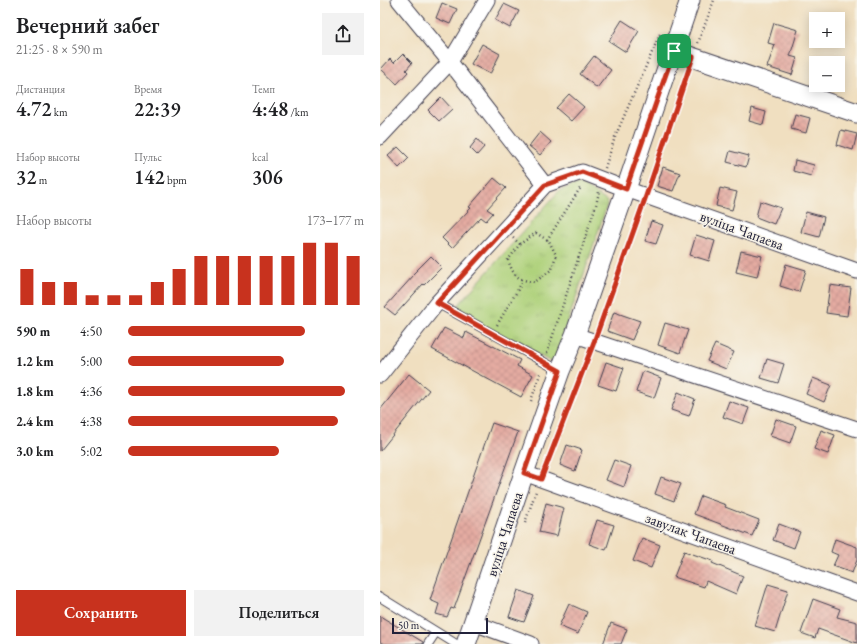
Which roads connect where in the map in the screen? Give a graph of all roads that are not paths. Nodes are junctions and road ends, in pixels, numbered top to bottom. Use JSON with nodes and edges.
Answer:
{"nodes":[{"id":1,"x":399,"y":0,"type":"edge"},
{"id":2,"x":487,"y":0,"type":"edge"},
{"id":3,"x":690,"y":0,"type":"edge"},
{"id":4,"x":674,"y":51,"type":"junction"},
{"id":5,"x":450,"y":62,"type":"junction"},
{"id":6,"x":857,"y":113,"type":"edge"},
{"id":7,"x":380,"y":137,"type":"edge"},
{"id":8,"x":545,"y":185,"type":"junction"},
{"id":9,"x":626,"y":189,"type":"junction"},
{"id":10,"x":857,"y":271,"type":"edge"},
{"id":11,"x":437,"y":303,"type":"junction"},
{"id":12,"x":575,"y":335,"type":"junction"},
{"id":13,"x":552,"y":367,"type":"junction"},
{"id":14,"x":380,"y":375,"type":"edge"},
{"id":15,"x":857,"y":429,"type":"edge"},
{"id":16,"x":532,"y":476,"type":"junction"},
{"id":17,"x":857,"y":593,"type":"edge"},
{"id":18,"x":380,"y":597,"type":"edge"},
{"id":19,"x":474,"y":623,"type":"junction"},
{"id":20,"x":436,"y":632,"type":"junction"},
{"id":21,"x":428,"y":644,"type":"edge"},
{"id":22,"x":456,"y":644,"type":"edge"},
{"id":23,"x":466,"y":644,"type":"edge"},
{"id":24,"x":531,"y":644,"type":"edge"}],
"edges":[{"from":1,"to":5,"type":"street"},
{"from":2,"to":5,"type":"street"},
{"from":3,"to":4,"type":"street","name":"вуліца Чапаева"},
{"from":4,"to":6,"type":"street"},
{"from":4,"to":9,"type":"street","name":"вуліца Чапаева"},
{"from":5,"to":7,"type":"street"},
{"from":5,"to":8,"type":"street"},
{"from":8,"to":9,"type":"street"},
{"from":8,"to":11,"type":"street"},
{"from":9,"to":10,"type":"street","name":"вуліца Чапаева"},
{"from":9,"to":12,"type":"street","name":"вуліца Чапаева"},
{"from":11,"to":13,"type":"lane"},
{"from":11,"to":14,"type":"street"},
{"from":12,"to":13,"type":"street","name":"вуліца Чапаева"},
{"from":12,"to":15,"type":"street"},
{"from":13,"to":16,"type":"street","name":"вуліца Чапаева"},
{"from":16,"to":17,"type":"street","name":"завулак Чапаева"},
{"from":16,"to":19,"type":"street","name":"вуліца Чапаева"},
{"from":18,"to":20,"type":"lane"},
{"from":19,"to":23,"type":"street","name":"вуліца Чапаева"},
{"from":19,"to":24,"type":"street"},
{"from":20,"to":21,"type":"lane"},
{"from":20,"to":22,"type":"lane"}]}
